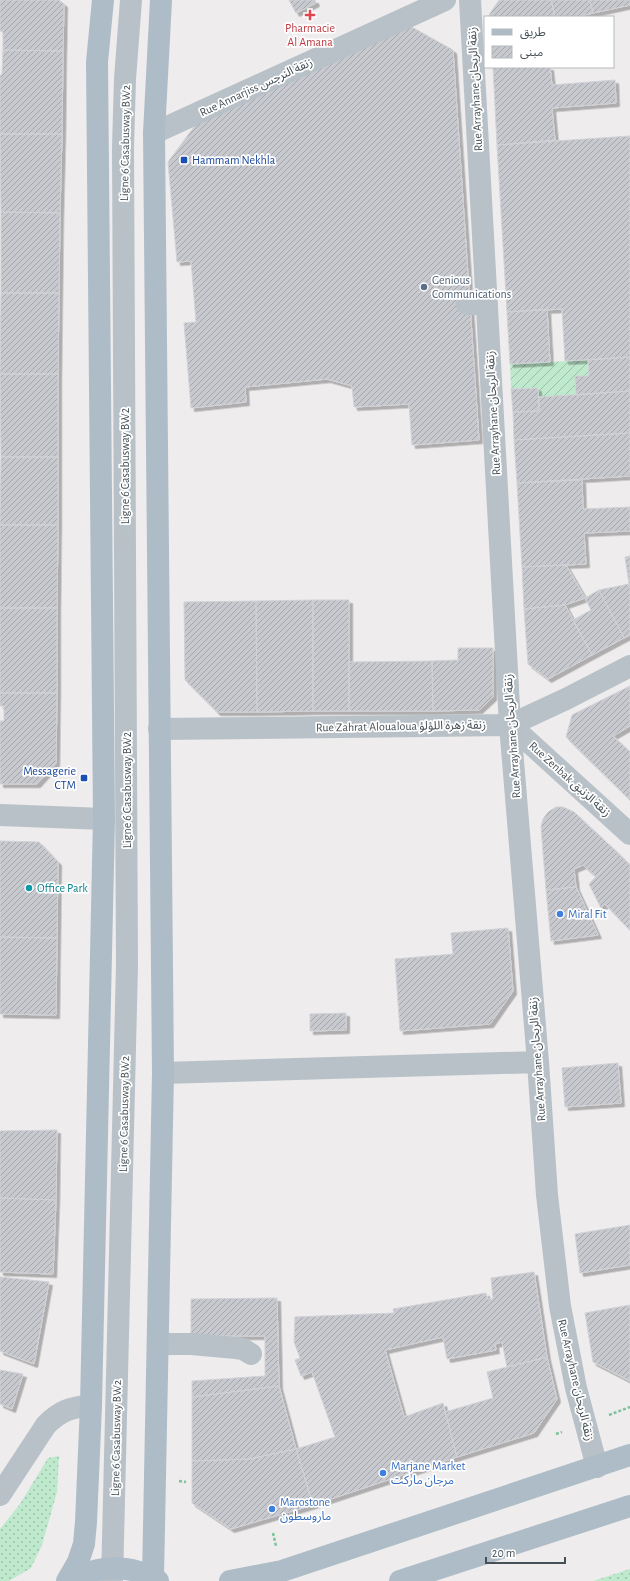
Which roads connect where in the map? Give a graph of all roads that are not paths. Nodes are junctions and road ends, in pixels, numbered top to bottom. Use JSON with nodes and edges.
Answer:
{"nodes":[{"id":1,"x":103,"y":0,"type":"edge"},
{"id":2,"x":131,"y":0,"type":"edge"},
{"id":3,"x":161,"y":0,"type":"edge"},
{"id":4,"x":445,"y":0,"type":"edge"},
{"id":5,"x":470,"y":0,"type":"edge"},
{"id":6,"x":154,"y":133,"type":"junction"},
{"id":7,"x":630,"y":666,"type":"edge"},
{"id":8,"x":510,"y":725,"type":"junction"},
{"id":9,"x":159,"y":729,"type":"junction"},
{"id":10,"x":0,"y":816,"type":"edge"},
{"id":11,"x":104,"y":819,"type":"junction"},
{"id":12,"x":630,"y":834,"type":"edge"},
{"id":13,"x":538,"y":1062,"type":"junction"},
{"id":14,"x":163,"y":1073,"type":"junction"},
{"id":15,"x":158,"y":1344,"type":"junction"},
{"id":16,"x":250,"y":1354,"type":"dead end"},
{"id":17,"x":91,"y":1405,"type":"junction"},
{"id":18,"x":630,"y":1455,"type":"edge"},
{"id":19,"x":597,"y":1467,"type":"junction"},
{"id":20,"x":0,"y":1495,"type":"edge"},
{"id":21,"x":630,"y":1506,"type":"edge"},
{"id":22,"x":112,"y":1574,"type":"edge"},
{"id":23,"x":156,"y":1579,"type":"edge"},
{"id":24,"x":67,"y":1581,"type":"edge"},
{"id":25,"x":72,"y":1581,"type":"edge"},
{"id":26,"x":230,"y":1581,"type":"edge"},
{"id":27,"x":400,"y":1581,"type":"edge"}],
"edges":[{"from":1,"to":11,"type":"main road"},
{"from":2,"to":22,"type":"street","name":"Ligne 6 Casabusway BW2"},
{"from":3,"to":6,"type":"main road"},
{"from":4,"to":6,"type":"street","name":"Rue Annarjiss زنقة النرجس"},
{"from":5,"to":8,"type":"street","name":"Rue Arrayhane زنقة الريحان"},
{"from":6,"to":9,"type":"main road"},
{"from":7,"to":8,"type":"street","name":"Rue Zahrat Aloualoua زنقة زهرة اللؤلؤ"},
{"from":8,"to":9,"type":"street","name":"Rue Zahrat Aloualoua زنقة زهرة اللؤلؤ"},
{"from":8,"to":12,"type":"street","name":"Rue Zenbak زنقة الزنبق"},
{"from":8,"to":13,"type":"street","name":"Rue Arrayhane زنقة الريحان"},
{"from":9,"to":14,"type":"main road"},
{"from":10,"to":11,"type":"street"},
{"from":11,"to":17,"type":"main road"},
{"from":13,"to":14,"type":"street"},
{"from":13,"to":19,"type":"street","name":"Rue Arrayhane زنقة الريحان"},
{"from":14,"to":15,"type":"main road"},
{"from":15,"to":16,"type":"street"},
{"from":15,"to":23,"type":"main road"},
{"from":17,"to":20,"type":"street"},
{"from":17,"to":24,"type":"main road"},
{"from":18,"to":19,"type":"main road"},
{"from":19,"to":26,"type":"main road"},
{"from":21,"to":27,"type":"main road"},
{"from":22,"to":23,"type":"main road"},
{"from":22,"to":25,"type":"main road"}]}
